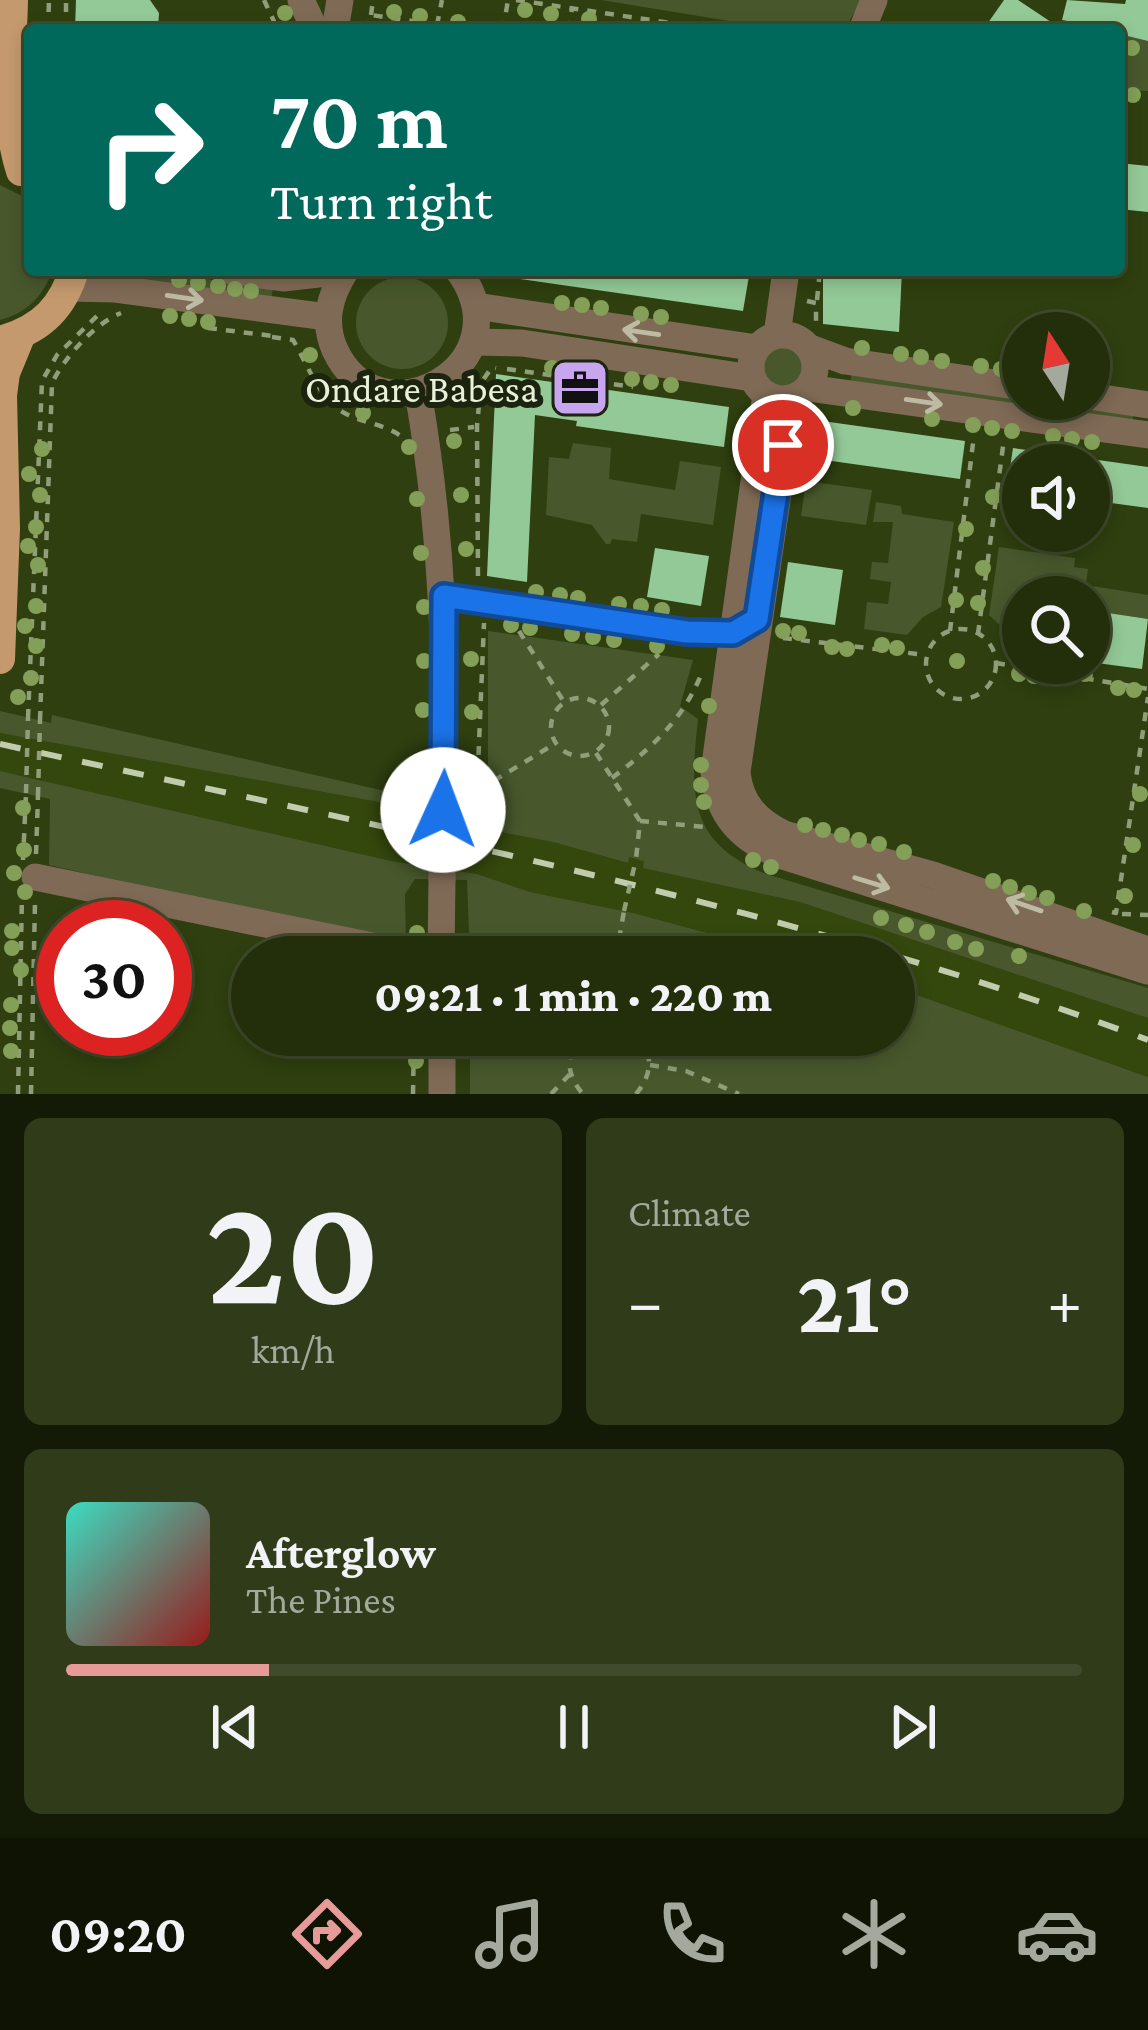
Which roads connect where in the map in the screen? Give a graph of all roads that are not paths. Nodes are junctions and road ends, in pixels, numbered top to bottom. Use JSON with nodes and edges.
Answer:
{"nodes":[{"id":1,"x":13,"y":0,"type":"edge"},
{"id":2,"x":17,"y":171,"type":"edge"},
{"id":3,"x":268,"y":276,"type":"edge"},
{"id":4,"x":301,"y":276,"type":"edge"},
{"id":5,"x":342,"y":276,"type":"edge"},
{"id":6,"x":461,"y":276,"type":"edge"},
{"id":7,"x":71,"y":279,"type":"edge"},
{"id":8,"x":784,"y":284,"type":"edge"},
{"id":9,"x":476,"y":305,"type":"junction"},
{"id":10,"x":327,"y":317,"type":"junction"},
{"id":11,"x":813,"y":337,"type":"junction"},
{"id":12,"x":10,"y":338,"type":"edge"},
{"id":13,"x":473,"y":342,"type":"junction"},
{"id":14,"x":767,"y":342,"type":"junction"},
{"id":15,"x":1002,"y":384,"type":"edge"},
{"id":16,"x":779,"y":390,"type":"junction"},
{"id":17,"x":418,"y":392,"type":"junction"},
{"id":18,"x":1110,"y":399,"type":"edge"},
{"id":19,"x":1148,"y":405,"type":"edge"},
{"id":20,"x":1148,"y":435,"type":"edge"},
{"id":21,"x":444,"y":596,"type":"junction"},
{"id":22,"x":754,"y":630,"type":"junction"},
{"id":23,"x":0,"y":659,"type":"edge"},
{"id":24,"x":731,"y":819,"type":"junction"},
{"id":25,"x":35,"y":878,"type":"road end"},
{"id":26,"x":328,"y":936,"type":"edge"},
{"id":27,"x":432,"y":936,"type":"edge"},
{"id":28,"x":1144,"y":943,"type":"edge"},
{"id":29,"x":1148,"y":971,"type":"edge"},
{"id":30,"x":443,"y":1056,"type":"edge"},
{"id":31,"x":444,"y":1088,"type":"edge"}],
"edges":[{"from":1,"to":2,"type":"main road"},
{"from":3,"to":4,"type":"street"},
{"from":5,"to":10,"type":"street"},
{"from":6,"to":9,"type":"street"},
{"from":7,"to":10,"type":"street","one_way":true},
{"from":7,"to":12,"type":"main road"},
{"from":8,"to":14,"type":"street"},
{"from":9,"to":13,"type":"street"},
{"from":14,"to":9,"type":"street","one_way":true},
{"from":10,"to":17,"type":"street"},
{"from":11,"to":14,"type":"street"},
{"from":11,"to":15,"type":"street"},
{"from":11,"to":16,"type":"street"},
{"from":12,"to":23,"type":"main road"},
{"from":13,"to":16,"type":"street"},
{"from":13,"to":17,"type":"street"},
{"from":14,"to":16,"type":"street"},
{"from":16,"to":20,"type":"street","one_way":true},
{"from":16,"to":22,"type":"street"},
{"from":17,"to":21,"type":"street"},
{"from":18,"to":19,"type":"street"},
{"from":21,"to":22,"type":"street"},
{"from":21,"to":27,"type":"street","bridge":true},
{"from":22,"to":24,"type":"street"},
{"from":28,"to":24,"type":"street","one_way":true},
{"from":24,"to":29,"type":"street","one_way":true},
{"from":25,"to":26,"type":"street"},
{"from":30,"to":31,"type":"street"}]}
